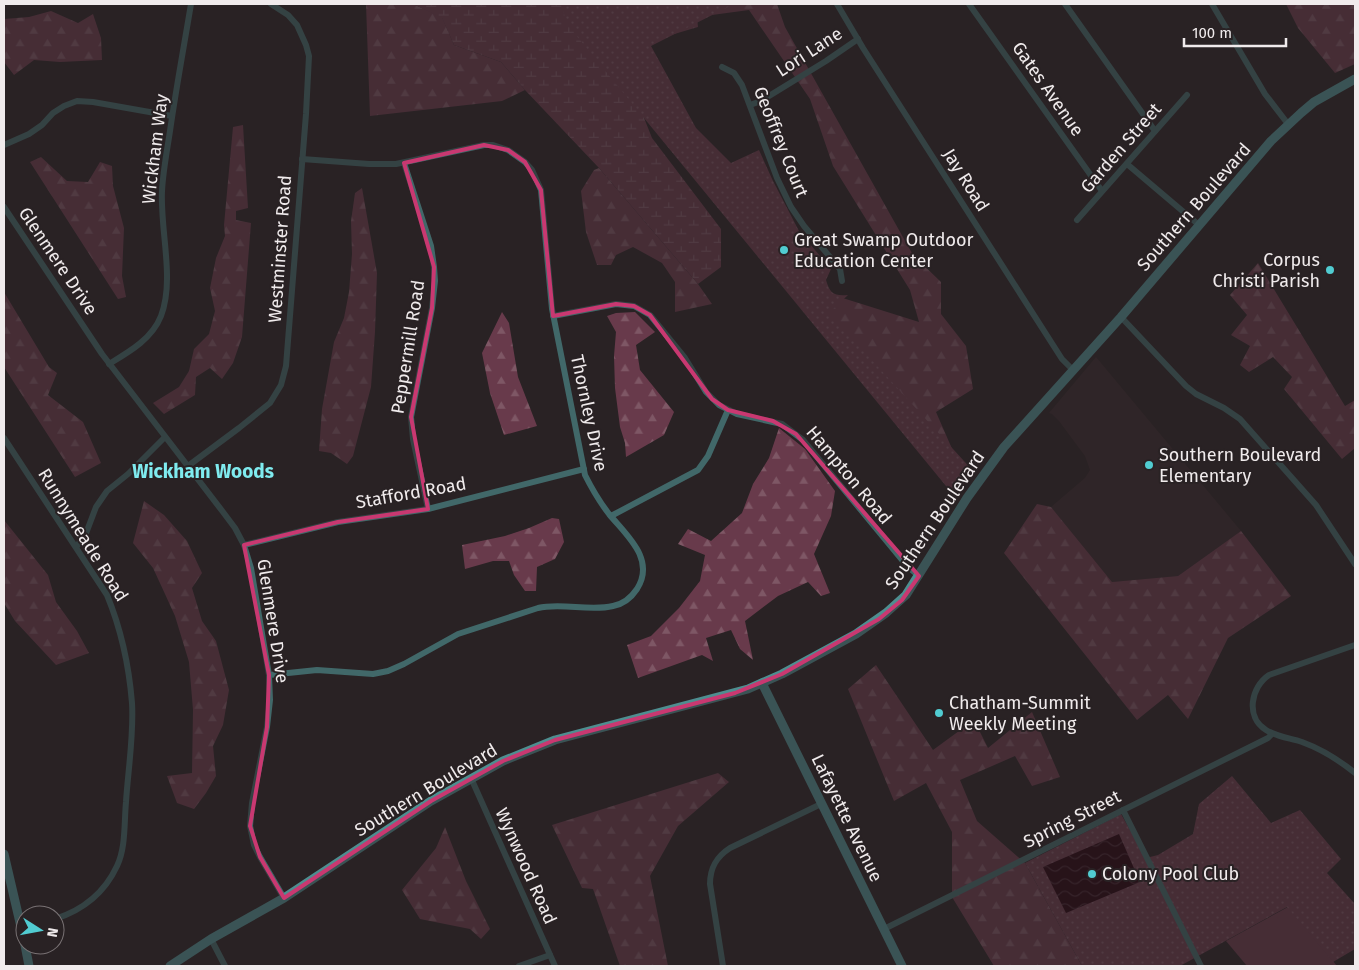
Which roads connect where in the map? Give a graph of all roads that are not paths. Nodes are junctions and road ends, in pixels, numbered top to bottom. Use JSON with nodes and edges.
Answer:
{"nodes":[{"id":1,"x":191,"y":4,"type":"edge"},
{"id":2,"x":271,"y":4,"type":"edge"},
{"id":3,"x":837,"y":4,"type":"edge"},
{"id":4,"x":969,"y":4,"type":"edge"},
{"id":5,"x":1065,"y":4,"type":"edge"},
{"id":6,"x":1212,"y":4,"type":"edge"},
{"id":7,"x":858,"y":39,"type":"junction"},
{"id":8,"x":722,"y":67,"type":"dead end"},
{"id":9,"x":1355,"y":79,"type":"edge"},
{"id":10,"x":1187,"y":95,"type":"dead end"},
{"id":11,"x":750,"y":105,"type":"junction"},
{"id":12,"x":172,"y":116,"type":"junction"},
{"id":13,"x":1288,"y":124,"type":"junction"},
{"id":14,"x":1156,"y":131,"type":"junction"},
{"id":15,"x":4,"y":145,"type":"edge"},
{"id":16,"x":302,"y":159,"type":"junction"},
{"id":17,"x":404,"y":163,"type":"junction"},
{"id":18,"x":1127,"y":164,"type":"junction"},
{"id":19,"x":1102,"y":191,"type":"junction"},
{"id":20,"x":4,"y":206,"type":"edge"},
{"id":21,"x":1077,"y":220,"type":"dead end"},
{"id":22,"x":1199,"y":225,"type":"junction"},
{"id":23,"x":842,"y":281,"type":"dead end"},
{"id":24,"x":553,"y":316,"type":"junction"},
{"id":25,"x":1120,"y":317,"type":"junction"},
{"id":26,"x":109,"y":364,"type":"junction"},
{"id":27,"x":1073,"y":370,"type":"junction"},
{"id":28,"x":728,"y":410,"type":"junction"},
{"id":29,"x":165,"y":437,"type":"junction"},
{"id":30,"x":4,"y":438,"type":"edge"},
{"id":31,"x":188,"y":466,"type":"junction"},
{"id":32,"x":584,"y":470,"type":"junction"},
{"id":33,"x":428,"y":509,"type":"junction"},
{"id":34,"x":611,"y":516,"type":"junction"},
{"id":35,"x":244,"y":545,"type":"junction"},
{"id":36,"x":76,"y":547,"type":"junction"},
{"id":37,"x":1355,"y":564,"type":"edge"},
{"id":38,"x":919,"y":576,"type":"junction"},
{"id":39,"x":1355,"y":645,"type":"edge"},
{"id":40,"x":269,"y":675,"type":"junction"},
{"id":41,"x":762,"y":684,"type":"junction"},
{"id":42,"x":1272,"y":734,"type":"junction"},
{"id":43,"x":1355,"y":773,"type":"edge"},
{"id":44,"x":471,"y":778,"type":"junction"},
{"id":45,"x":821,"y":804,"type":"junction"},
{"id":46,"x":1123,"y":810,"type":"junction"},
{"id":47,"x":4,"y":854,"type":"edge"},
{"id":48,"x":284,"y":898,"type":"junction"},
{"id":49,"x":18,"y":905,"type":"edge"},
{"id":50,"x":65,"y":915,"type":"edge"},
{"id":51,"x":884,"y":929,"type":"junction"},
{"id":52,"x":211,"y":939,"type":"junction"},
{"id":53,"x":550,"y":955,"type":"junction"},
{"id":54,"x":170,"y":966,"type":"edge"},
{"id":55,"x":225,"y":966,"type":"edge"},
{"id":56,"x":519,"y":966,"type":"edge"},
{"id":57,"x":555,"y":966,"type":"edge"},
{"id":58,"x":723,"y":966,"type":"edge"},
{"id":59,"x":902,"y":966,"type":"edge"},
{"id":60,"x":1201,"y":966,"type":"edge"}],
"edges":[{"from":1,"to":12,"type":"street","name":"Wickham Way"},
{"from":2,"to":16,"type":"street","name":"Westminster Road"},
{"from":3,"to":7,"type":"street","name":"Jay Road"},
{"from":4,"to":19,"type":"street","name":"Gates Avenue"},
{"from":5,"to":14,"type":"street"},
{"from":6,"to":13,"type":"street"},
{"from":7,"to":11,"type":"street","name":"Lori Lane"},
{"from":7,"to":27,"type":"street","name":"Jay Road"},
{"from":8,"to":11,"type":"street","name":"Geoffrey Court"},
{"from":9,"to":13,"type":"main road","name":"Southern Boulevard"},
{"from":10,"to":14,"type":"street","name":"Garden Street"},
{"from":11,"to":23,"type":"street","name":"Geoffrey Court"},
{"from":12,"to":15,"type":"street"},
{"from":12,"to":26,"type":"street","name":"Wickham Way"},
{"from":13,"to":22,"type":"main road","name":"Southern Boulevard"},
{"from":14,"to":18,"type":"street","name":"Garden Street"},
{"from":16,"to":17,"type":"street"},
{"from":16,"to":31,"type":"street","name":"Westminster Road"},
{"from":17,"to":24,"type":"street"},
{"from":17,"to":33,"type":"street","name":"Peppermill Road"},
{"from":18,"to":19,"type":"street","name":"Garden Street"},
{"from":18,"to":22,"type":"street"},
{"from":19,"to":21,"type":"street","name":"Garden Street"},
{"from":20,"to":26,"type":"street","name":"Glenmere Drive"},
{"from":22,"to":25,"type":"main road","name":"Southern Boulevard"},
{"from":24,"to":28,"type":"street","name":"Hampton Road"},
{"from":24,"to":32,"type":"street","name":"Thornley Drive"},
{"from":25,"to":27,"type":"main road","name":"Southern Boulevard"},
{"from":25,"to":37,"type":"street"},
{"from":26,"to":29,"type":"street","name":"Glenmere Drive"},
{"from":27,"to":38,"type":"main road","name":"Southern Boulevard"},
{"from":28,"to":34,"type":"street"},
{"from":28,"to":38,"type":"street","name":"Hampton Road"},
{"from":29,"to":31,"type":"street","name":"Glenmere Drive"},
{"from":29,"to":36,"type":"street"},
{"from":30,"to":36,"type":"street","name":"Runnymeade Road"},
{"from":31,"to":35,"type":"street","name":"Glenmere Drive"},
{"from":32,"to":33,"type":"street","name":"Stafford Road"},
{"from":32,"to":34,"type":"street","name":"Thornley Drive"},
{"from":33,"to":35,"type":"street","name":"Stafford Road"},
{"from":34,"to":40,"type":"street","name":"Thornley Drive"},
{"from":35,"to":40,"type":"street","name":"Glenmere Drive"},
{"from":36,"to":50,"type":"street","name":"Runnymeade Road"},
{"from":38,"to":41,"type":"main road","name":"Southern Boulevard"},
{"from":39,"to":42,"type":"street"},
{"from":40,"to":48,"type":"street","name":"Glenmere Drive"},
{"from":41,"to":44,"type":"main road","name":"Southern Boulevard"},
{"from":41,"to":45,"type":"main road","name":"Lafayette Avenue"},
{"from":42,"to":43,"type":"street"},
{"from":42,"to":46,"type":"street","name":"Spring Street"},
{"from":44,"to":48,"type":"main road","name":"Southern Boulevard"},
{"from":44,"to":53,"type":"street","name":"Wynwood Road"},
{"from":45,"to":51,"type":"main road","name":"Lafayette Avenue"},
{"from":45,"to":58,"type":"street"},
{"from":46,"to":51,"type":"street","name":"Spring Street"},
{"from":46,"to":60,"type":"street"},
{"from":47,"to":49,"type":"main road"},
{"from":48,"to":52,"type":"main road","name":"Southern Boulevard"},
{"from":51,"to":59,"type":"main road","name":"Lafayette Avenue"},
{"from":52,"to":54,"type":"main road","name":"Southern Boulevard"},
{"from":52,"to":55,"type":"street"},
{"from":53,"to":56,"type":"street"},
{"from":53,"to":57,"type":"street","name":"Wynwood Road"}]}
